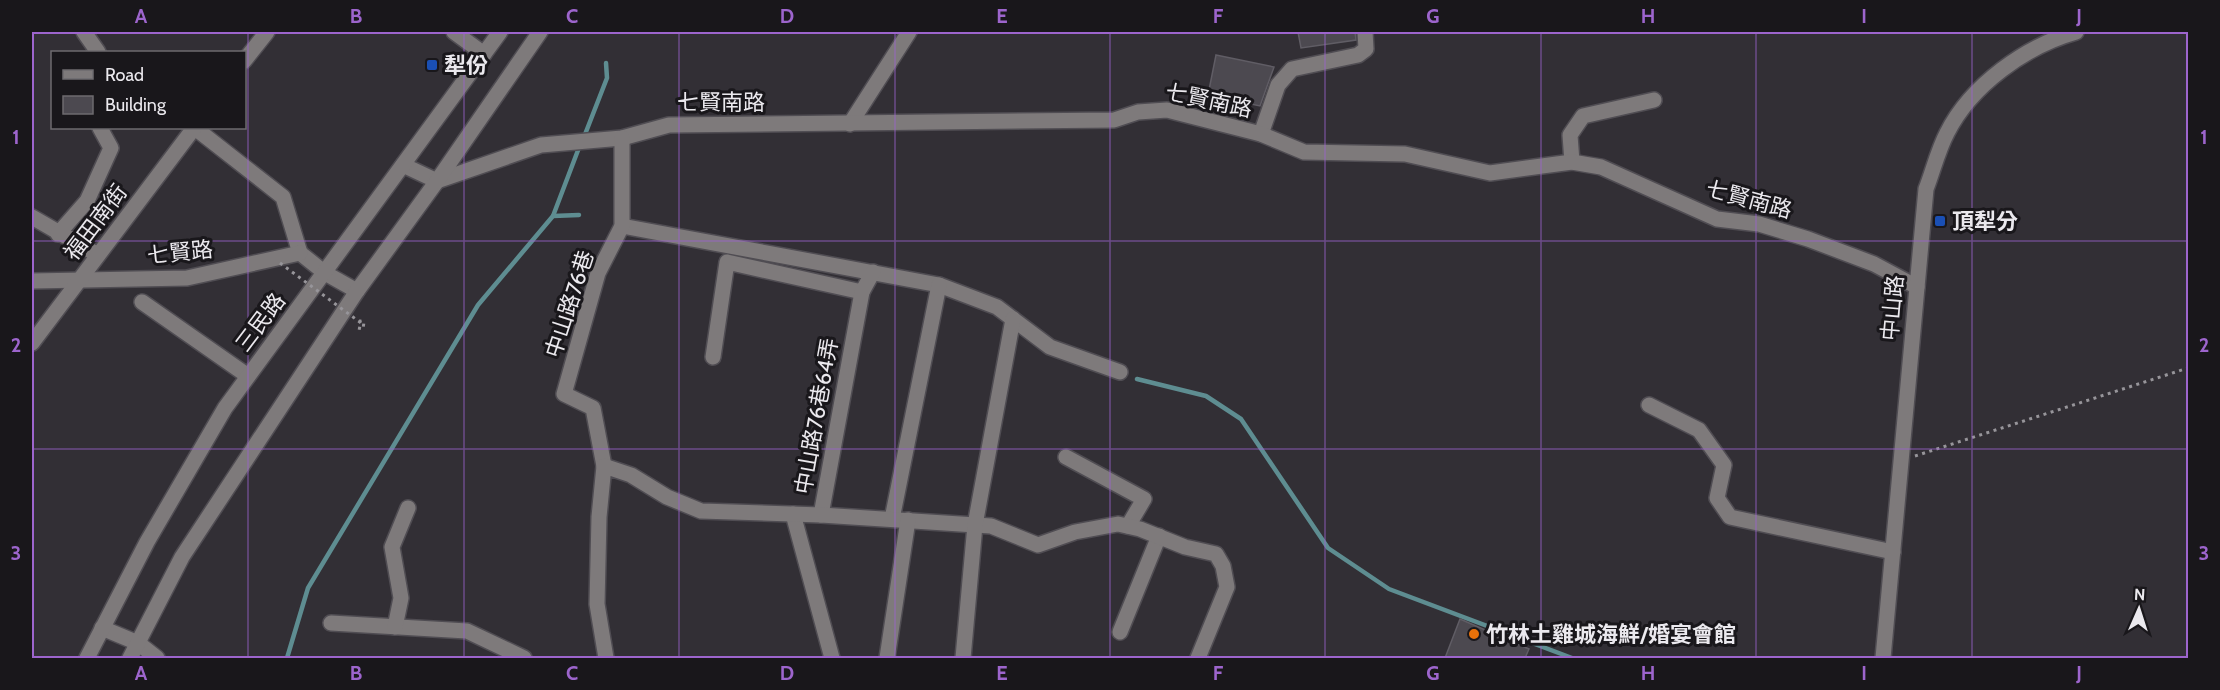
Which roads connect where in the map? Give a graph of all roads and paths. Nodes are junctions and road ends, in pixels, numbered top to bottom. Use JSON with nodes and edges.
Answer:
{"nodes":[{"id":1,"x":267,"y":32,"type":"edge"},
{"id":2,"x":454,"y":32,"type":"edge"},
{"id":3,"x":500,"y":32,"type":"edge"},
{"id":4,"x":540,"y":32,"type":"edge"},
{"id":5,"x":909,"y":32,"type":"edge"},
{"id":6,"x":1365,"y":32,"type":"edge"},
{"id":7,"x":2076,"y":32,"type":"edge"},
{"id":8,"x":85,"y":34,"type":"edge"},
{"id":9,"x":88,"y":51,"type":"edge"},
{"id":10,"x":97,"y":51,"type":"edge"},
{"id":11,"x":484,"y":54,"type":"junction"},
{"id":12,"x":246,"y":58,"type":"edge"},
{"id":13,"x":1654,"y":100,"type":"dead end"},
{"id":14,"x":850,"y":124,"type":"junction"},
{"id":15,"x":101,"y":129,"type":"edge"},
{"id":16,"x":193,"y":129,"type":"edge"},
{"id":17,"x":195,"y":129,"type":"edge"},
{"id":18,"x":1261,"y":134,"type":"junction"},
{"id":19,"x":622,"y":138,"type":"junction"},
{"id":20,"x":1572,"y":162,"type":"junction"},
{"id":21,"x":403,"y":165,"type":"junction"},
{"id":22,"x":437,"y":181,"type":"junction"},
{"id":23,"x":32,"y":217,"type":"edge"},
{"id":24,"x":622,"y":226,"type":"junction"},
{"id":25,"x":58,"y":234,"type":"junction"},
{"id":26,"x":300,"y":253,"type":"junction"},
{"id":27,"x":98,"y":255,"type":"junction"},
{"id":28,"x":280,"y":263,"type":"dead end"},
{"id":29,"x":873,"y":272,"type":"junction"},
{"id":30,"x":325,"y":273,"type":"junction"},
{"id":31,"x":79,"y":280,"type":"junction"},
{"id":32,"x":32,"y":281,"type":"edge"},
{"id":33,"x":939,"y":285,"type":"junction"},
{"id":34,"x":1917,"y":286,"type":"junction"},
{"id":35,"x":357,"y":291,"type":"junction"},
{"id":36,"x":862,"y":292,"type":"junction"},
{"id":37,"x":142,"y":302,"type":"dead end"},
{"id":38,"x":1014,"y":320,"type":"junction"},
{"id":39,"x":358,"y":328,"type":"dead end"},
{"id":40,"x":32,"y":343,"type":"edge"},
{"id":41,"x":713,"y":357,"type":"dead end"},
{"id":42,"x":2188,"y":368,"type":"edge"},
{"id":43,"x":1120,"y":372,"type":"dead end"},
{"id":44,"x":248,"y":376,"type":"junction"},
{"id":45,"x":1649,"y":405,"type":"dead end"},
{"id":46,"x":1066,"y":457,"type":"dead end"},
{"id":47,"x":1902,"y":460,"type":"junction"},
{"id":48,"x":604,"y":466,"type":"junction"},
{"id":49,"x":408,"y":508,"type":"dead end"},
{"id":50,"x":793,"y":514,"type":"junction"},
{"id":51,"x":821,"y":515,"type":"junction"},
{"id":52,"x":892,"y":519,"type":"junction"},
{"id":53,"x":908,"y":520,"type":"junction"},
{"id":54,"x":975,"y":525,"type":"junction"},
{"id":55,"x":1128,"y":526,"type":"junction"},
{"id":56,"x":1159,"y":537,"type":"junction"},
{"id":57,"x":1893,"y":552,"type":"junction"},
{"id":58,"x":331,"y":623,"type":"dead end"},
{"id":59,"x":395,"y":627,"type":"junction"},
{"id":60,"x":102,"y":628,"type":"junction"},
{"id":61,"x":1120,"y":632,"type":"dead end"},
{"id":62,"x":138,"y":643,"type":"junction"},
{"id":63,"x":87,"y":658,"type":"edge"},
{"id":64,"x":130,"y":658,"type":"edge"},
{"id":65,"x":158,"y":658,"type":"edge"},
{"id":66,"x":524,"y":658,"type":"edge"},
{"id":67,"x":606,"y":658,"type":"edge"},
{"id":68,"x":832,"y":658,"type":"edge"},
{"id":69,"x":887,"y":658,"type":"edge"},
{"id":70,"x":963,"y":658,"type":"edge"},
{"id":71,"x":1198,"y":658,"type":"edge"},
{"id":72,"x":1883,"y":658,"type":"edge"}],
"edges":[{"from":1,"to":12,"type":"street"},
{"from":2,"to":11,"type":"street"},
{"from":3,"to":11,"type":"street","name":"三民路"},
{"from":4,"to":22,"type":"street"},
{"from":5,"to":14,"type":"street"},
{"from":6,"to":18,"type":"street"},
{"from":7,"to":34,"type":"street","name":"中山路"},
{"from":8,"to":9,"type":"street"},
{"from":8,"to":10,"type":"street"},
{"from":11,"to":21,"type":"street","name":"三民路"},
{"from":13,"to":20,"type":"street"},
{"from":14,"to":18,"type":"street","name":"七賢南路"},
{"from":14,"to":19,"type":"street","name":"七賢南路"},
{"from":15,"to":25,"type":"street"},
{"from":16,"to":27,"type":"street","name":"福田南街"},
{"from":17,"to":26,"type":"street"},
{"from":18,"to":20,"type":"street","name":"七賢南路"},
{"from":19,"to":22,"type":"street","name":"七賢南路"},
{"from":19,"to":24,"type":"street","name":"中山路76巷"},
{"from":20,"to":34,"type":"street","name":"七賢南路"},
{"from":21,"to":22,"type":"street"},
{"from":21,"to":30,"type":"street","name":"三民路"},
{"from":22,"to":35,"type":"street"},
{"from":23,"to":25,"type":"street"},
{"from":24,"to":29,"type":"street"},
{"from":24,"to":48,"type":"street","name":"中山路76巷"},
{"from":25,"to":27,"type":"street"},
{"from":26,"to":30,"type":"street"},
{"from":26,"to":31,"type":"street","name":"七賢路"},
{"from":27,"to":31,"type":"street","name":"福田南街"},
{"from":28,"to":39,"type":"path","bridge":true},
{"from":29,"to":33,"type":"street"},
{"from":29,"to":36,"type":"street","name":"中山路76巷64弄"},
{"from":30,"to":35,"type":"street"},
{"from":30,"to":44,"type":"street","name":"三民路"},
{"from":31,"to":32,"type":"street","name":"七賢路"},
{"from":31,"to":40,"type":"street","name":"福田南街"},
{"from":33,"to":38,"type":"street"},
{"from":33,"to":52,"type":"street"},
{"from":34,"to":47,"type":"street","name":"中山路"},
{"from":35,"to":62,"type":"street"},
{"from":36,"to":41,"type":"street"},
{"from":36,"to":51,"type":"street","name":"中山路76巷64弄"},
{"from":37,"to":44,"type":"street"},
{"from":38,"to":43,"type":"street"},
{"from":38,"to":54,"type":"street"},
{"from":42,"to":47,"type":"path"},
{"from":44,"to":60,"type":"street","name":"三民路"},
{"from":45,"to":57,"type":"street"},
{"from":46,"to":55,"type":"street"},
{"from":47,"to":57,"type":"street","name":"中山路"},
{"from":48,"to":50,"type":"street"},
{"from":48,"to":67,"type":"street","name":"中山路76巷"},
{"from":49,"to":59,"type":"street"},
{"from":50,"to":51,"type":"street"},
{"from":50,"to":68,"type":"street"},
{"from":51,"to":52,"type":"street","name":"中山路76巷64弄"},
{"from":52,"to":53,"type":"street","name":"中山路76巷64弄"},
{"from":53,"to":54,"type":"street","name":"中山路76巷64弄"},
{"from":53,"to":69,"type":"street"},
{"from":54,"to":55,"type":"street","name":"中山路76巷64弄"},
{"from":54,"to":70,"type":"street"},
{"from":55,"to":56,"type":"street"},
{"from":56,"to":61,"type":"street"},
{"from":56,"to":71,"type":"street"},
{"from":57,"to":72,"type":"street","name":"中山路"},
{"from":58,"to":59,"type":"street"},
{"from":59,"to":66,"type":"street"},
{"from":60,"to":62,"type":"street"},
{"from":60,"to":63,"type":"street","name":"三民路"},
{"from":62,"to":64,"type":"street"},
{"from":62,"to":65,"type":"street"}]}
